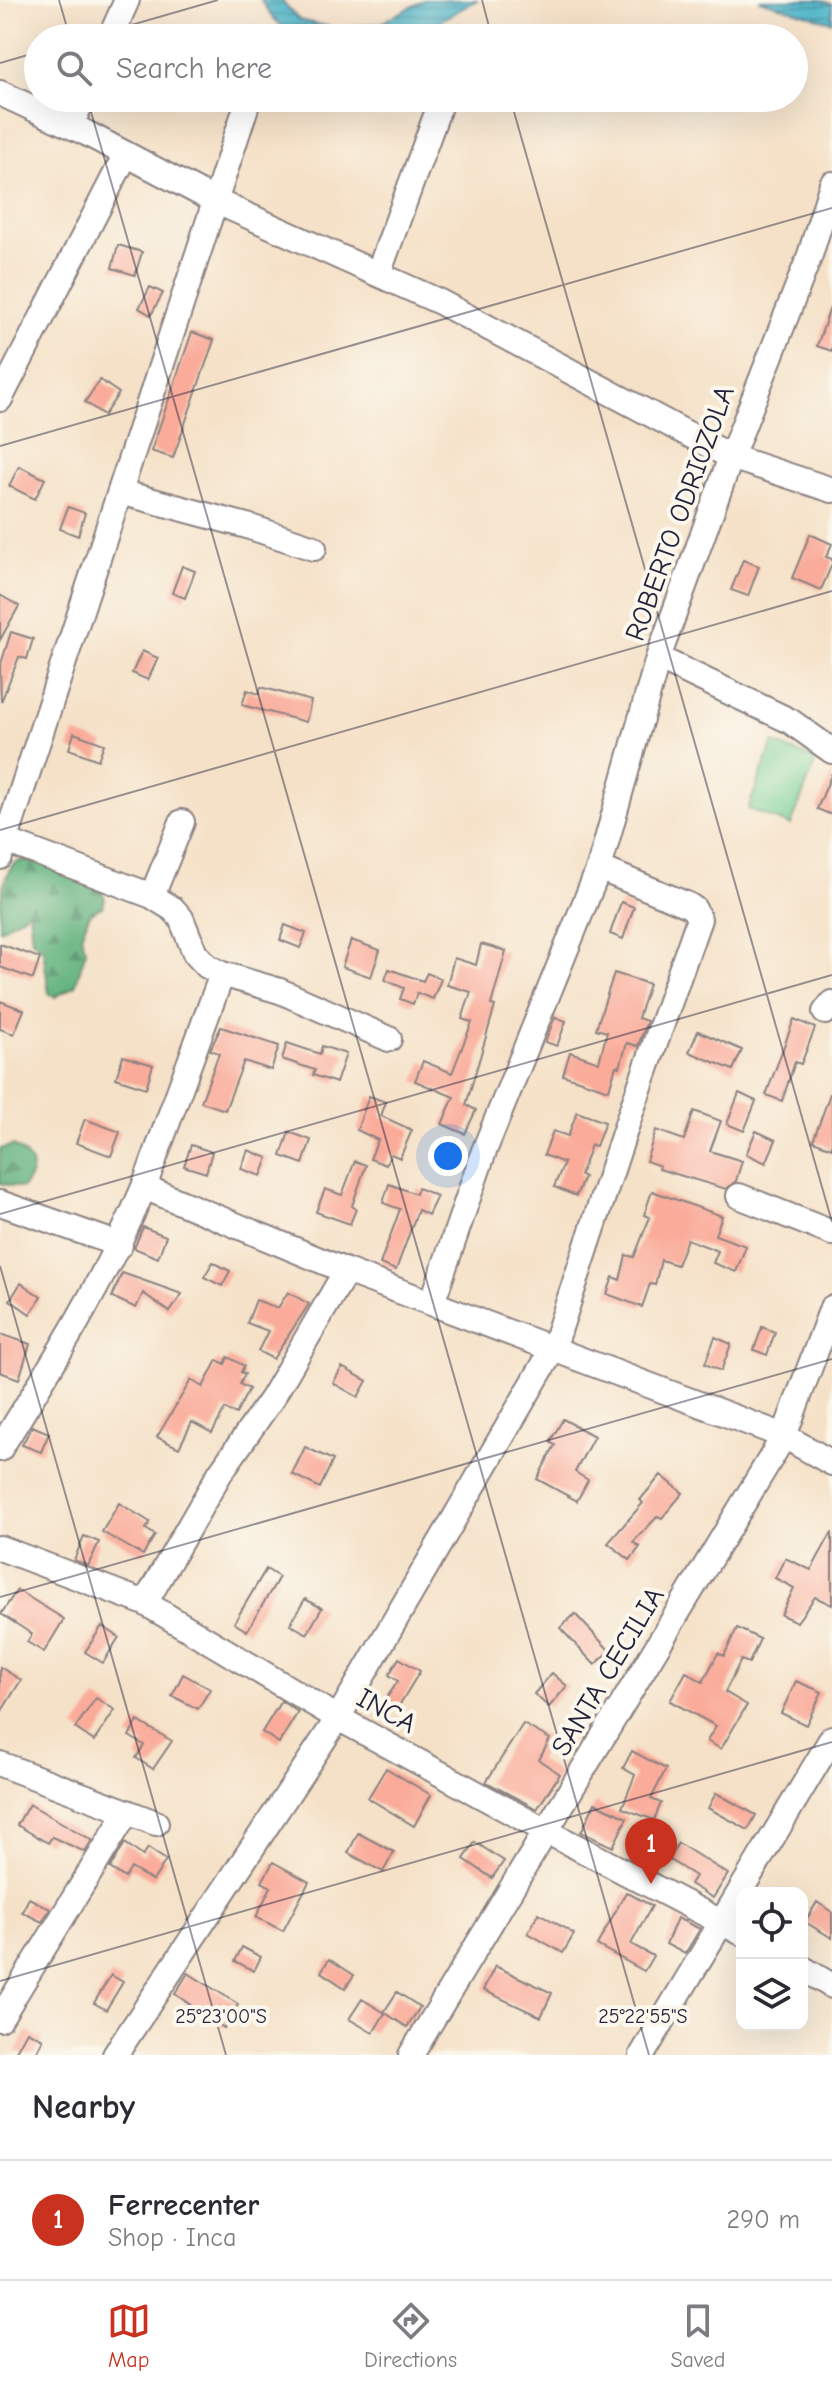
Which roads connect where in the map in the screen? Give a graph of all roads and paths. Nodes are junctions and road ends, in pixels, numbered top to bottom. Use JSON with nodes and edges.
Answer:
{"nodes":[{"id":1,"x":127,"y":0,"type":"edge"},
{"id":2,"x":116,"y":24,"type":"edge"},
{"id":3,"x":0,"y":93,"type":"edge"},
{"id":4,"x":24,"y":104,"type":"edge"},
{"id":5,"x":41,"y":112,"type":"edge"},
{"id":6,"x":77,"y":112,"type":"edge"},
{"id":7,"x":244,"y":112,"type":"edge"},
{"id":8,"x":437,"y":112,"type":"edge"},
{"id":9,"x":71,"y":126,"type":"junction"},
{"id":10,"x":126,"y":154,"type":"junction"},
{"id":11,"x":832,"y":184,"type":"edge"},
{"id":12,"x":215,"y":201,"type":"junction"},
{"id":13,"x":810,"y":255,"type":"junction"},
{"id":14,"x":832,"y":265,"type":"edge"},
{"id":15,"x":378,"y":274,"type":"junction"},
{"id":16,"x":0,"y":399,"type":"edge"},
{"id":17,"x":731,"y":457,"type":"junction"},
{"id":18,"x":832,"y":490,"type":"edge"},
{"id":19,"x":120,"y":492,"type":"junction"},
{"id":20,"x":314,"y":548,"type":"dead end"},
{"id":21,"x":658,"y":658,"type":"junction"},
{"id":22,"x":832,"y":751,"type":"edge"},
{"id":23,"x":182,"y":822,"type":"dead end"},
{"id":24,"x":3,"y":849,"type":"edge"},
{"id":25,"x":599,"y":868,"type":"junction"},
{"id":26,"x":152,"y":896,"type":"junction"},
{"id":27,"x":222,"y":974,"type":"junction"},
{"id":28,"x":389,"y":1039,"type":"dead end"},
{"id":29,"x":144,"y":1187,"type":"junction"},
{"id":30,"x":739,"y":1196,"type":"dead end"},
{"id":31,"x":0,"y":1203,"type":"edge"},
{"id":32,"x":832,"y":1233,"type":"edge"},
{"id":33,"x":120,"y":1245,"type":"junction"},
{"id":34,"x":346,"y":1271,"type":"junction"},
{"id":35,"x":432,"y":1303,"type":"junction"},
{"id":36,"x":832,"y":1308,"type":"edge"},
{"id":37,"x":553,"y":1349,"type":"junction"},
{"id":38,"x":784,"y":1436,"type":"junction"},
{"id":39,"x":0,"y":1449,"type":"edge"},
{"id":40,"x":832,"y":1463,"type":"edge"},
{"id":41,"x":0,"y":1548,"type":"edge"},
{"id":42,"x":145,"y":1603,"type":"junction"},
{"id":43,"x":338,"y":1718,"type":"junction"},
{"id":44,"x":832,"y":1738,"type":"edge"},
{"id":45,"x":0,"y":1764,"type":"edge"},
{"id":46,"x":127,"y":1812,"type":"junction"},
{"id":47,"x":156,"y":1823,"type":"dead end"},
{"id":48,"x":546,"y":1831,"type":"junction"},
{"id":49,"x":721,"y":1920,"type":"junction"},
{"id":50,"x":736,"y":1929,"type":"edge"},
{"id":51,"x":808,"y":1972,"type":"edge"},
{"id":52,"x":832,"y":1986,"type":"edge"},
{"id":53,"x":0,"y":2019,"type":"edge"},
{"id":54,"x":115,"y":2055,"type":"edge"},
{"id":55,"x":411,"y":2055,"type":"edge"},
{"id":56,"x":642,"y":2055,"type":"edge"}],
"edges":[{"from":1,"to":2,"type":"street"},
{"from":3,"to":4,"type":"street"},
{"from":5,"to":9,"type":"street"},
{"from":6,"to":9,"type":"street"},
{"from":7,"to":12,"type":"street"},
{"from":8,"to":15,"type":"street"},
{"from":9,"to":10,"type":"street"},
{"from":10,"to":12,"type":"street"},
{"from":10,"to":16,"type":"street"},
{"from":11,"to":13,"type":"street","name":"ROBERTO ODRIOZOLA"},
{"from":12,"to":15,"type":"street"},
{"from":12,"to":19,"type":"street"},
{"from":13,"to":14,"type":"street"},
{"from":13,"to":17,"type":"street","name":"ROBERTO ODRIOZOLA"},
{"from":15,"to":17,"type":"street"},
{"from":17,"to":18,"type":"street"},
{"from":17,"to":21,"type":"street","name":"ROBERTO ODRIOZOLA"},
{"from":19,"to":20,"type":"street"},
{"from":19,"to":24,"type":"street"},
{"from":21,"to":22,"type":"street"},
{"from":21,"to":25,"type":"street","name":"ROBERTO ODRIOZOLA"},
{"from":23,"to":26,"type":"street"},
{"from":24,"to":26,"type":"street"},
{"from":25,"to":35,"type":"street","name":"ROBERTO ODRIOZOLA"},
{"from":25,"to":37,"type":"street"},
{"from":26,"to":27,"type":"street"},
{"from":27,"to":28,"type":"street"},
{"from":27,"to":29,"type":"street"},
{"from":29,"to":33,"type":"street"},
{"from":29,"to":34,"type":"street"},
{"from":30,"to":32,"type":"street"},
{"from":31,"to":33,"type":"street"},
{"from":33,"to":39,"type":"street"},
{"from":34,"to":35,"type":"street"},
{"from":34,"to":42,"type":"street"},
{"from":35,"to":37,"type":"street"},
{"from":36,"to":38,"type":"street","name":"SANTA CECILIA"},
{"from":37,"to":38,"type":"street"},
{"from":37,"to":43,"type":"street"},
{"from":38,"to":40,"type":"street"},
{"from":38,"to":48,"type":"street","name":"SANTA CECILIA"},
{"from":41,"to":42,"type":"street","name":"INCA"},
{"from":42,"to":43,"type":"street","name":"INCA"},
{"from":43,"to":48,"type":"street","name":"INCA"},
{"from":43,"to":54,"type":"street"},
{"from":44,"to":49,"type":"street"},
{"from":45,"to":46,"type":"street"},
{"from":46,"to":47,"type":"street"},
{"from":46,"to":53,"type":"street"},
{"from":48,"to":49,"type":"street","name":"INCA"},
{"from":48,"to":55,"type":"street","name":"SANTA CECILIA"},
{"from":49,"to":50,"type":"street","name":"INCA"},
{"from":49,"to":56,"type":"street"},
{"from":51,"to":52,"type":"street"}]}
